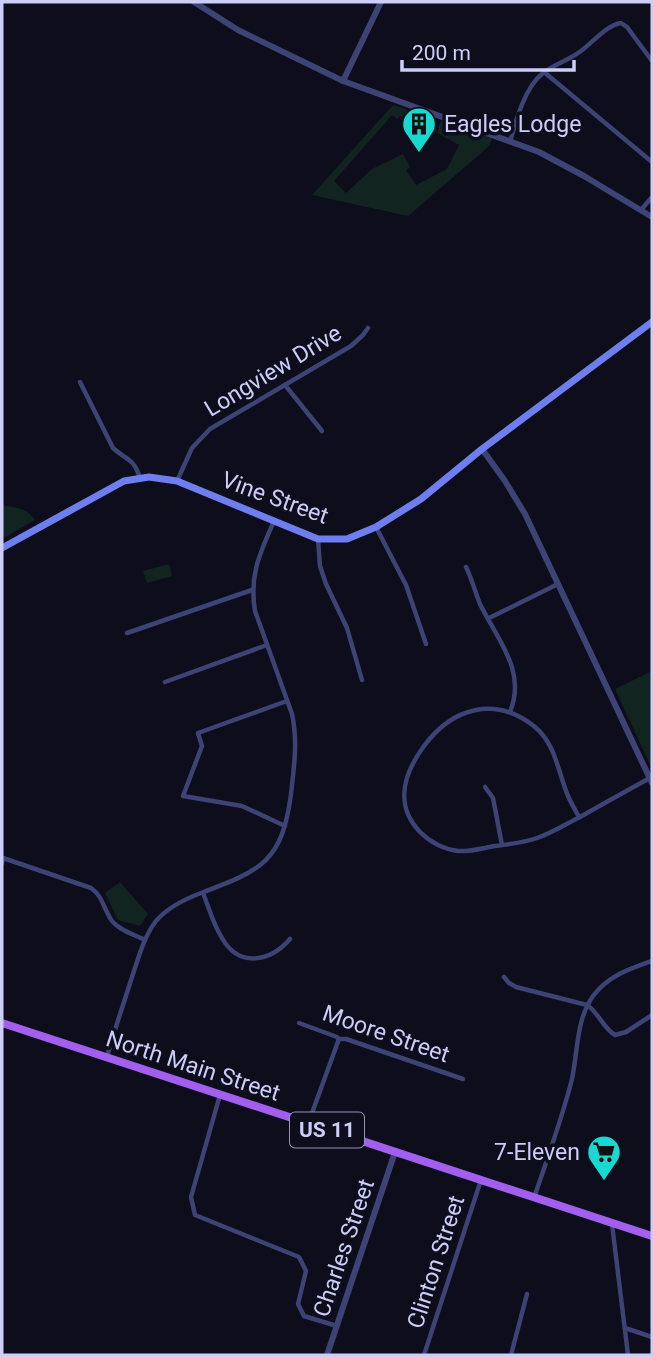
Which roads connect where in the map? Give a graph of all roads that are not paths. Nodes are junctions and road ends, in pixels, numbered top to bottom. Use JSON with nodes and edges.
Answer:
{"nodes":[{"id":1,"x":194,"y":2,"type":"edge"},
{"id":2,"x":382,"y":2,"type":"edge"},
{"id":3,"x":652,"y":61,"type":"edge"},
{"id":4,"x":544,"y":72,"type":"junction"},
{"id":5,"x":343,"y":82,"type":"junction"},
{"id":6,"x":510,"y":142,"type":"junction"},
{"id":7,"x":652,"y":162,"type":"edge"},
{"id":8,"x":652,"y":197,"type":"edge"},
{"id":9,"x":641,"y":210,"type":"junction"},
{"id":10,"x":652,"y":217,"type":"edge"},
{"id":11,"x":652,"y":322,"type":"edge"},
{"id":12,"x":368,"y":328,"type":"dead end"},
{"id":13,"x":80,"y":382,"type":"dead end"},
{"id":14,"x":285,"y":385,"type":"junction"},
{"id":15,"x":322,"y":432,"type":"dead end"},
{"id":16,"x":482,"y":449,"type":"junction"},
{"id":17,"x":141,"y":479,"type":"junction"},
{"id":18,"x":177,"y":481,"type":"junction"},
{"id":19,"x":274,"y":521,"type":"junction"},
{"id":20,"x":376,"y":527,"type":"junction"},
{"id":21,"x":318,"y":539,"type":"junction"},
{"id":22,"x":2,"y":548,"type":"edge"},
{"id":23,"x":466,"y":567,"type":"dead end"},
{"id":24,"x":558,"y":584,"type":"junction"},
{"id":25,"x":253,"y":590,"type":"junction"},
{"id":26,"x":489,"y":618,"type":"junction"},
{"id":27,"x":127,"y":633,"type":"dead end"},
{"id":28,"x":426,"y":644,"type":"dead end"},
{"id":29,"x":267,"y":645,"type":"junction"},
{"id":30,"x":362,"y":680,"type":"dead end"},
{"id":31,"x":165,"y":682,"type":"dead end"},
{"id":32,"x":287,"y":701,"type":"junction"},
{"id":33,"x":510,"y":712,"type":"junction"},
{"id":34,"x":651,"y":780,"type":"edge"},
{"id":35,"x":485,"y":788,"type":"dead end"},
{"id":36,"x":579,"y":817,"type":"junction"},
{"id":37,"x":285,"y":827,"type":"junction"},
{"id":38,"x":502,"y":845,"type":"junction"},
{"id":39,"x":2,"y":863,"type":"edge"},
{"id":40,"x":203,"y":892,"type":"junction"},
{"id":41,"x":290,"y":939,"type":"dead end"},
{"id":42,"x":145,"y":940,"type":"junction"},
{"id":43,"x":652,"y":961,"type":"edge"},
{"id":44,"x":504,"y":977,"type":"dead end"},
{"id":45,"x":587,"y":1005,"type":"junction"},
{"id":46,"x":652,"y":1015,"type":"edge"},
{"id":47,"x":2,"y":1023,"type":"edge"},
{"id":48,"x":299,"y":1023,"type":"dead end"},
{"id":49,"x":339,"y":1039,"type":"junction"},
{"id":50,"x":107,"y":1058,"type":"junction"},
{"id":51,"x":463,"y":1079,"type":"dead end"},
{"id":52,"x":220,"y":1096,"type":"junction"},
{"id":53,"x":308,"y":1124,"type":"junction"},
{"id":54,"x":395,"y":1152,"type":"junction"},
{"id":55,"x":481,"y":1180,"type":"junction"},
{"id":56,"x":534,"y":1198,"type":"junction"},
{"id":57,"x":612,"y":1223,"type":"junction"},
{"id":58,"x":652,"y":1236,"type":"edge"},
{"id":59,"x":527,"y":1294,"type":"dead end"},
{"id":60,"x":337,"y":1326,"type":"junction"},
{"id":61,"x":625,"y":1328,"type":"junction"},
{"id":62,"x":652,"y":1337,"type":"edge"},
{"id":63,"x":327,"y":1355,"type":"edge"},
{"id":64,"x":424,"y":1355,"type":"edge"},
{"id":65,"x":511,"y":1355,"type":"edge"},
{"id":66,"x":628,"y":1355,"type":"edge"}],
"edges":[{"from":1,"to":5,"type":"street"},
{"from":2,"to":5,"type":"street"},
{"from":3,"to":4,"type":"street"},
{"from":4,"to":6,"type":"street"},
{"from":4,"to":7,"type":"street"},
{"from":5,"to":6,"type":"street"},
{"from":6,"to":9,"type":"street"},
{"from":8,"to":9,"type":"street"},
{"from":9,"to":10,"type":"street"},
{"from":11,"to":16,"type":"main road","name":"Vine Street"},
{"from":12,"to":14,"type":"street","name":"Longview Drive"},
{"from":13,"to":17,"type":"street"},
{"from":14,"to":15,"type":"street"},
{"from":14,"to":18,"type":"street","name":"Longview Drive"},
{"from":16,"to":20,"type":"main road","name":"Vine Street"},
{"from":16,"to":24,"type":"street"},
{"from":17,"to":18,"type":"main road","name":"Vine Street"},
{"from":17,"to":22,"type":"main road","name":"Vine Street"},
{"from":18,"to":19,"type":"main road","name":"Vine Street"},
{"from":19,"to":21,"type":"main road","name":"Vine Street"},
{"from":19,"to":25,"type":"street"},
{"from":20,"to":21,"type":"main road","name":"Vine Street"},
{"from":20,"to":28,"type":"street"},
{"from":21,"to":30,"type":"street"},
{"from":23,"to":26,"type":"street"},
{"from":24,"to":26,"type":"street"},
{"from":24,"to":34,"type":"street"},
{"from":25,"to":27,"type":"street"},
{"from":25,"to":29,"type":"street"},
{"from":26,"to":33,"type":"street"},
{"from":29,"to":31,"type":"street"},
{"from":29,"to":32,"type":"street"},
{"from":32,"to":37,"type":"street"},
{"from":32,"to":37,"type":"street"},
{"from":33,"to":36,"type":"street"},
{"from":33,"to":38,"type":"street"},
{"from":34,"to":36,"type":"street"},
{"from":35,"to":38,"type":"street"},
{"from":36,"to":38,"type":"street"},
{"from":37,"to":40,"type":"street"},
{"from":39,"to":42,"type":"street"},
{"from":40,"to":41,"type":"street"},
{"from":40,"to":42,"type":"street"},
{"from":42,"to":50,"type":"street"},
{"from":43,"to":45,"type":"street"},
{"from":44,"to":45,"type":"street"},
{"from":45,"to":46,"type":"street"},
{"from":45,"to":56,"type":"street"},
{"from":47,"to":50,"type":"main road","name":"North Main Street","number":"US 11"},
{"from":48,"to":49,"type":"street","name":"Moore Street"},
{"from":49,"to":51,"type":"street","name":"Moore Street"},
{"from":49,"to":53,"type":"street"},
{"from":50,"to":52,"type":"main road","name":"North Main Street","number":"US 11"},
{"from":52,"to":53,"type":"main road","name":"North Main Street","number":"US 11"},
{"from":52,"to":60,"type":"street"},
{"from":53,"to":54,"type":"main road","name":"North Main Street","number":"US 11"},
{"from":54,"to":55,"type":"main road","name":"North Main Street","number":"US 11"},
{"from":54,"to":60,"type":"street","name":"Charles Street"},
{"from":55,"to":56,"type":"main road","name":"North Main Street","number":"US 11"},
{"from":55,"to":64,"type":"street","name":"Clinton Street"},
{"from":56,"to":57,"type":"main road","name":"North Main Street","number":"US 11"},
{"from":57,"to":58,"type":"main road","name":"North Main Street","number":"US 11"},
{"from":57,"to":61,"type":"street"},
{"from":59,"to":65,"type":"street"},
{"from":60,"to":63,"type":"street","name":"Charles Street"},
{"from":61,"to":62,"type":"street"},
{"from":61,"to":66,"type":"street"}]}
